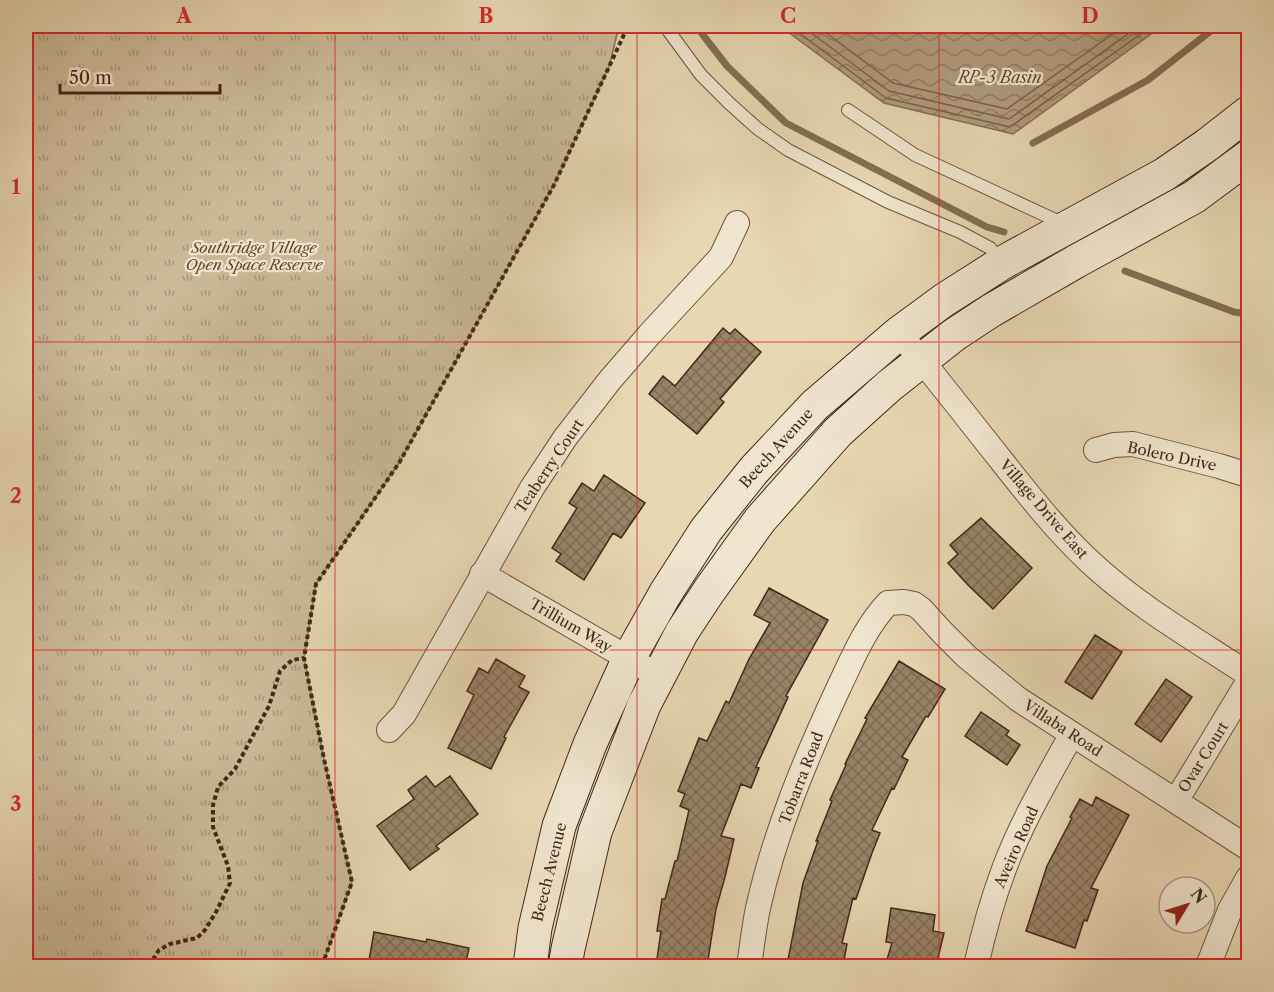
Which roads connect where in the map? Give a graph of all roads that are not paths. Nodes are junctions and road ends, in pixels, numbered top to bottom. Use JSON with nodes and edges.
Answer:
{"nodes":[{"id":1,"x":665,"y":26,"type":"edge"},
{"id":2,"x":848,"y":110,"type":"dead end"},
{"id":3,"x":1248,"y":113,"type":"edge"},
{"id":4,"x":1248,"y":157,"type":"edge"},
{"id":5,"x":738,"y":223,"type":"dead end"},
{"id":6,"x":1068,"y":226,"type":"junction"},
{"id":7,"x":1002,"y":263,"type":"junction"},
{"id":8,"x":899,"y":333,"type":"junction"},
{"id":9,"x":921,"y":359,"type":"junction"},
{"id":10,"x":1096,"y":450,"type":"dead end"},
{"id":11,"x":1248,"y":475,"type":"edge"},
{"id":12,"x":482,"y":574,"type":"junction"},
{"id":13,"x":888,"y":603,"type":"joint"},
{"id":14,"x":629,"y":658,"type":"junction"},
{"id":15,"x":1248,"y":674,"type":"edge"},
{"id":16,"x":659,"y":676,"type":"junction"},
{"id":17,"x":1248,"y":682,"type":"edge"},
{"id":18,"x":389,"y":730,"type":"dead end"},
{"id":19,"x":1072,"y":734,"type":"junction"},
{"id":20,"x":1176,"y":801,"type":"junction"},
{"id":21,"x":1248,"y":848,"type":"edge"},
{"id":22,"x":1248,"y":878,"type":"edge"},
{"id":23,"x":530,"y":966,"type":"edge"},
{"id":24,"x":566,"y":966,"type":"edge"},
{"id":25,"x":749,"y":966,"type":"edge"},
{"id":26,"x":976,"y":966,"type":"edge"},
{"id":27,"x":1208,"y":966,"type":"edge"}],
"edges":[{"from":1,"to":7,"type":"lane"},
{"from":2,"to":6,"type":"lane"},
{"from":3,"to":6,"type":"street","name":"Beech Avenue"},
{"from":4,"to":9,"type":"street"},
{"from":5,"to":12,"type":"street","name":"Teaberry Court"},
{"from":6,"to":7,"type":"street","name":"Beech Avenue"},
{"from":7,"to":8,"type":"street","name":"Beech Avenue"},
{"from":8,"to":9,"type":"street","name":"Village Drive East"},
{"from":8,"to":14,"type":"street","name":"Beech Avenue"},
{"from":9,"to":15,"type":"street","name":"Village Drive East"},
{"from":9,"to":16,"type":"street"},
{"from":10,"to":11,"type":"street","name":"Bolero Drive"},
{"from":12,"to":14,"type":"street","name":"Trillium Way"},
{"from":12,"to":18,"type":"street","name":"Teaberry Court"},
{"from":13,"to":19,"type":"street","name":"Villaba Road"},
{"from":13,"to":25,"type":"street","name":"Tobarra Road"},
{"from":14,"to":16,"type":"street","name":"Trillium Way"},
{"from":14,"to":23,"type":"street","name":"Beech Avenue"},
{"from":16,"to":24,"type":"street"},
{"from":17,"to":20,"type":"street","name":"Ovar Court"},
{"from":19,"to":20,"type":"street","name":"Villaba Road"},
{"from":19,"to":26,"type":"street","name":"Aveiro Road"},
{"from":20,"to":21,"type":"street","name":"Villaba Road"},
{"from":22,"to":27,"type":"street"}]}
